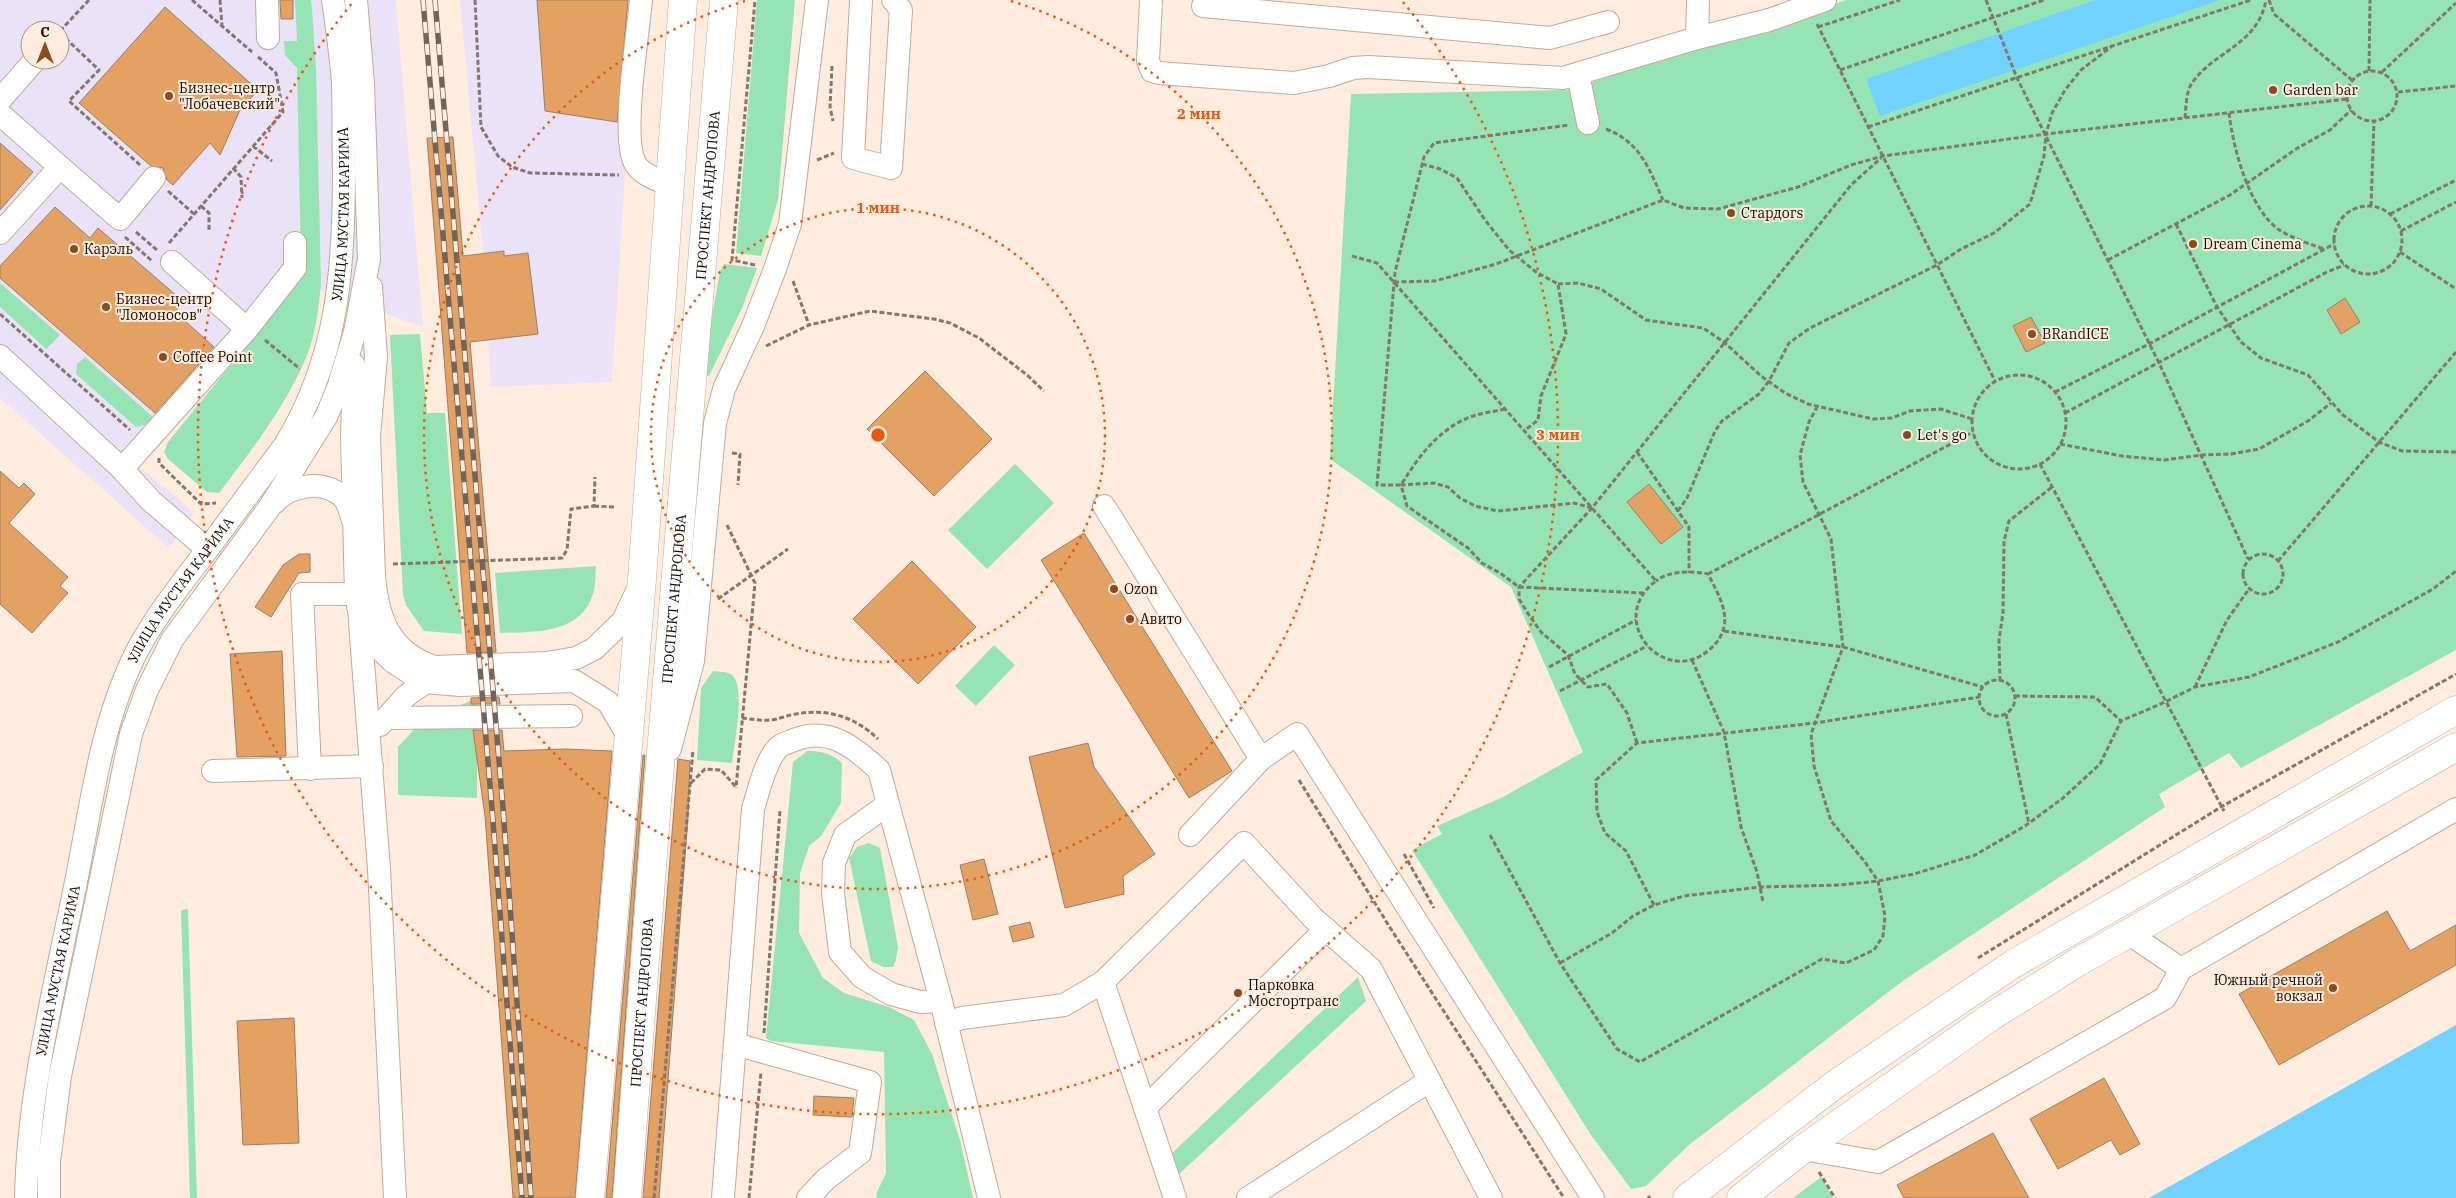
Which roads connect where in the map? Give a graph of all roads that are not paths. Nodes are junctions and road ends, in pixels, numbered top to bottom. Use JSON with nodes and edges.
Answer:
{"nodes":[{"id":1,"x":267,"y":0,"type":"edge"},
{"id":2,"x":333,"y":0,"type":"edge"},
{"id":3,"x":356,"y":0,"type":"edge"},
{"id":4,"x":641,"y":0,"type":"edge"},
{"id":5,"x":683,"y":0,"type":"edge"},
{"id":6,"x":724,"y":0,"type":"edge"},
{"id":7,"x":817,"y":0,"type":"edge"},
{"id":8,"x":861,"y":0,"type":"edge"},
{"id":9,"x":893,"y":0,"type":"edge"},
{"id":10,"x":1151,"y":0,"type":"edge"},
{"id":11,"x":1698,"y":0,"type":"edge"},
{"id":12,"x":1817,"y":3,"type":"edge"},
{"id":13,"x":1203,"y":6,"type":"dead end"},
{"id":14,"x":1608,"y":22,"type":"dead end"},
{"id":15,"x":268,"y":38,"type":"dead end"},
{"id":16,"x":1697,"y":38,"type":"junction"},
{"id":17,"x":26,"y":70,"type":"edge"},
{"id":18,"x":1578,"y":74,"type":"junction"},
{"id":19,"x":0,"y":100,"type":"edge"},
{"id":20,"x":0,"y":114,"type":"edge"},
{"id":21,"x":1588,"y":123,"type":"road end"},
{"id":22,"x":60,"y":167,"type":"junction"},
{"id":23,"x":154,"y":178,"type":"road end"},
{"id":24,"x":670,"y":185,"type":"junction"},
{"id":25,"x":0,"y":233,"type":"edge"},
{"id":26,"x":344,"y":238,"type":"junction"},
{"id":27,"x":295,"y":243,"type":"dead end"},
{"id":28,"x":369,"y":259,"type":"junction"},
{"id":29,"x":162,"y":262,"type":"road end"},
{"id":30,"x":247,"y":329,"type":"junction"},
{"id":31,"x":355,"y":332,"type":"junction"},
{"id":32,"x":0,"y":356,"type":"edge"},
{"id":33,"x":342,"y":406,"type":"junction"},
{"id":34,"x":301,"y":419,"type":"junction"},
{"id":35,"x":369,"y":436,"type":"junction"},
{"id":36,"x":122,"y":469,"type":"junction"},
{"id":37,"x":1104,"y":506,"type":"dead end"},
{"id":38,"x":269,"y":508,"type":"junction"},
{"id":39,"x":354,"y":524,"type":"junction"},
{"id":40,"x":211,"y":544,"type":"junction"},
{"id":41,"x":642,"y":579,"type":"junction"},
{"id":42,"x":356,"y":594,"type":"junction"},
{"id":43,"x":360,"y":617,"type":"junction"},
{"id":44,"x":461,"y":666,"type":"junction"},
{"id":45,"x":424,"y":682,"type":"junction"},
{"id":46,"x":2456,"y":710,"type":"edge"},
{"id":47,"x":571,"y":716,"type":"dead end"},
{"id":48,"x":387,"y":718,"type":"junction"},
{"id":49,"x":370,"y":735,"type":"junction"},
{"id":50,"x":630,"y":739,"type":"junction"},
{"id":51,"x":2456,"y":747,"type":"edge"},
{"id":52,"x":1261,"y":759,"type":"junction"},
{"id":53,"x":372,"y":766,"type":"junction"},
{"id":54,"x":310,"y":769,"type":"junction"},
{"id":55,"x":213,"y":771,"type":"dead end"},
{"id":56,"x":657,"y":801,"type":"junction"},
{"id":57,"x":887,"y":805,"type":"junction"},
{"id":58,"x":2456,"y":810,"type":"edge"},
{"id":59,"x":1190,"y":835,"type":"dead end"},
{"id":60,"x":1326,"y":929,"type":"junction"},
{"id":61,"x":2128,"y":933,"type":"junction"},
{"id":62,"x":2181,"y":969,"type":"junction"},
{"id":63,"x":1103,"y":982,"type":"junction"},
{"id":64,"x":940,"y":1001,"type":"junction"},
{"id":65,"x":946,"y":1023,"type":"junction"},
{"id":66,"x":736,"y":1044,"type":"junction"},
{"id":67,"x":1428,"y":1081,"type":"junction"},
{"id":68,"x":1145,"y":1108,"type":"junction"},
{"id":69,"x":1803,"y":1149,"type":"junction"},
{"id":70,"x":1592,"y":1197,"type":"edge"},
{"id":71,"x":26,"y":1198,"type":"edge"},
{"id":72,"x":49,"y":1198,"type":"edge"},
{"id":73,"x":396,"y":1198,"type":"edge"},
{"id":74,"x":590,"y":1198,"type":"edge"},
{"id":75,"x":627,"y":1198,"type":"edge"},
{"id":76,"x":724,"y":1198,"type":"edge"},
{"id":77,"x":808,"y":1198,"type":"edge"},
{"id":78,"x":989,"y":1198,"type":"edge"},
{"id":79,"x":1175,"y":1198,"type":"edge"},
{"id":80,"x":1248,"y":1198,"type":"edge"},
{"id":81,"x":1492,"y":1198,"type":"edge"},
{"id":82,"x":1688,"y":1198,"type":"edge"},
{"id":83,"x":1741,"y":1198,"type":"edge"}],
"edges":[{"from":1,"to":15,"type":"street"},
{"from":2,"to":26,"type":"street","name":"УЛИЦА МУСТАЯ КАРИМА"},
{"from":3,"to":28,"type":"street","name":"УЛИЦА МУСТАЯ КАРИМА"},
{"from":4,"to":24,"type":"street"},
{"from":5,"to":24,"type":"main road"},
{"from":6,"to":56,"type":"main road","name":"ПРОСПЕКТ АНДРОПОВА"},
{"from":7,"to":56,"type":"street"},
{"from":8,"to":9,"type":"street"},
{"from":10,"to":18,"type":"street"},
{"from":11,"to":16,"type":"street"},
{"from":12,"to":16,"type":"street"},
{"from":13,"to":14,"type":"street"},
{"from":16,"to":18,"type":"street"},
{"from":17,"to":19,"type":"street"},
{"from":18,"to":21,"type":"street"},
{"from":20,"to":22,"type":"street"},
{"from":22,"to":23,"type":"street"},
{"from":22,"to":25,"type":"street"},
{"from":24,"to":41,"type":"main road"},
{"from":26,"to":31,"type":"street"},
{"from":26,"to":34,"type":"street","name":"УЛИЦА МУСТАЯ КАРИМА"},
{"from":27,"to":30,"type":"street"},
{"from":28,"to":31,"type":"street","name":"УЛИЦА МУСТАЯ КАРИМА"},
{"from":28,"to":35,"type":"street"},
{"from":29,"to":30,"type":"street"},
{"from":30,"to":36,"type":"street"},
{"from":31,"to":33,"type":"street"},
{"from":32,"to":36,"type":"street"},
{"from":33,"to":34,"type":"street"},
{"from":33,"to":35,"type":"street"},
{"from":33,"to":38,"type":"street","name":"УЛИЦА МУСТАЯ КАРИМА"},
{"from":33,"to":39,"type":"street"},
{"from":34,"to":40,"type":"street","name":"УЛИЦА МУСТАЯ КАРИМА"},
{"from":35,"to":44,"type":"street"},
{"from":36,"to":40,"type":"street"},
{"from":37,"to":52,"type":"street"},
{"from":38,"to":39,"type":"street"},
{"from":38,"to":72,"type":"street","name":"УЛИЦА МУСТАЯ КАРИМА"},
{"from":39,"to":42,"type":"street"},
{"from":40,"to":71,"type":"street","name":"УЛИЦА МУСТАЯ КАРИМА"},
{"from":41,"to":44,"type":"street"},
{"from":41,"to":50,"type":"main road"},
{"from":42,"to":43,"type":"street"},
{"from":42,"to":54,"type":"street"},
{"from":43,"to":45,"type":"street"},
{"from":43,"to":49,"type":"street"},
{"from":44,"to":45,"type":"street"},
{"from":45,"to":48,"type":"street"},
{"from":45,"to":50,"type":"street"},
{"from":46,"to":82,"type":"main road"},
{"from":47,"to":48,"type":"street"},
{"from":48,"to":49,"type":"street"},
{"from":49,"to":53,"type":"street"},
{"from":50,"to":74,"type":"main road"},
{"from":51,"to":61,"type":"main road"},
{"from":52,"to":59,"type":"street"},
{"from":52,"to":70,"type":"street"},
{"from":53,"to":54,"type":"street"},
{"from":53,"to":73,"type":"street"},
{"from":54,"to":55,"type":"street"},
{"from":56,"to":75,"type":"main road","name":"ПРОСПЕКТ АНДРОПОВА"},
{"from":57,"to":64,"type":"street"},
{"from":57,"to":64,"type":"street"},
{"from":57,"to":66,"type":"street"},
{"from":58,"to":62,"type":"street"},
{"from":60,"to":63,"type":"street"},
{"from":60,"to":67,"type":"street"},
{"from":60,"to":68,"type":"street"},
{"from":61,"to":62,"type":"street"},
{"from":61,"to":69,"type":"main road"},
{"from":62,"to":69,"type":"street"},
{"from":63,"to":65,"type":"street"},
{"from":63,"to":68,"type":"street"},
{"from":64,"to":65,"type":"street"},
{"from":65,"to":78,"type":"street"},
{"from":66,"to":76,"type":"street"},
{"from":66,"to":77,"type":"street"},
{"from":67,"to":80,"type":"street"},
{"from":67,"to":81,"type":"street"},
{"from":68,"to":79,"type":"street"},
{"from":69,"to":83,"type":"main road"}]}
